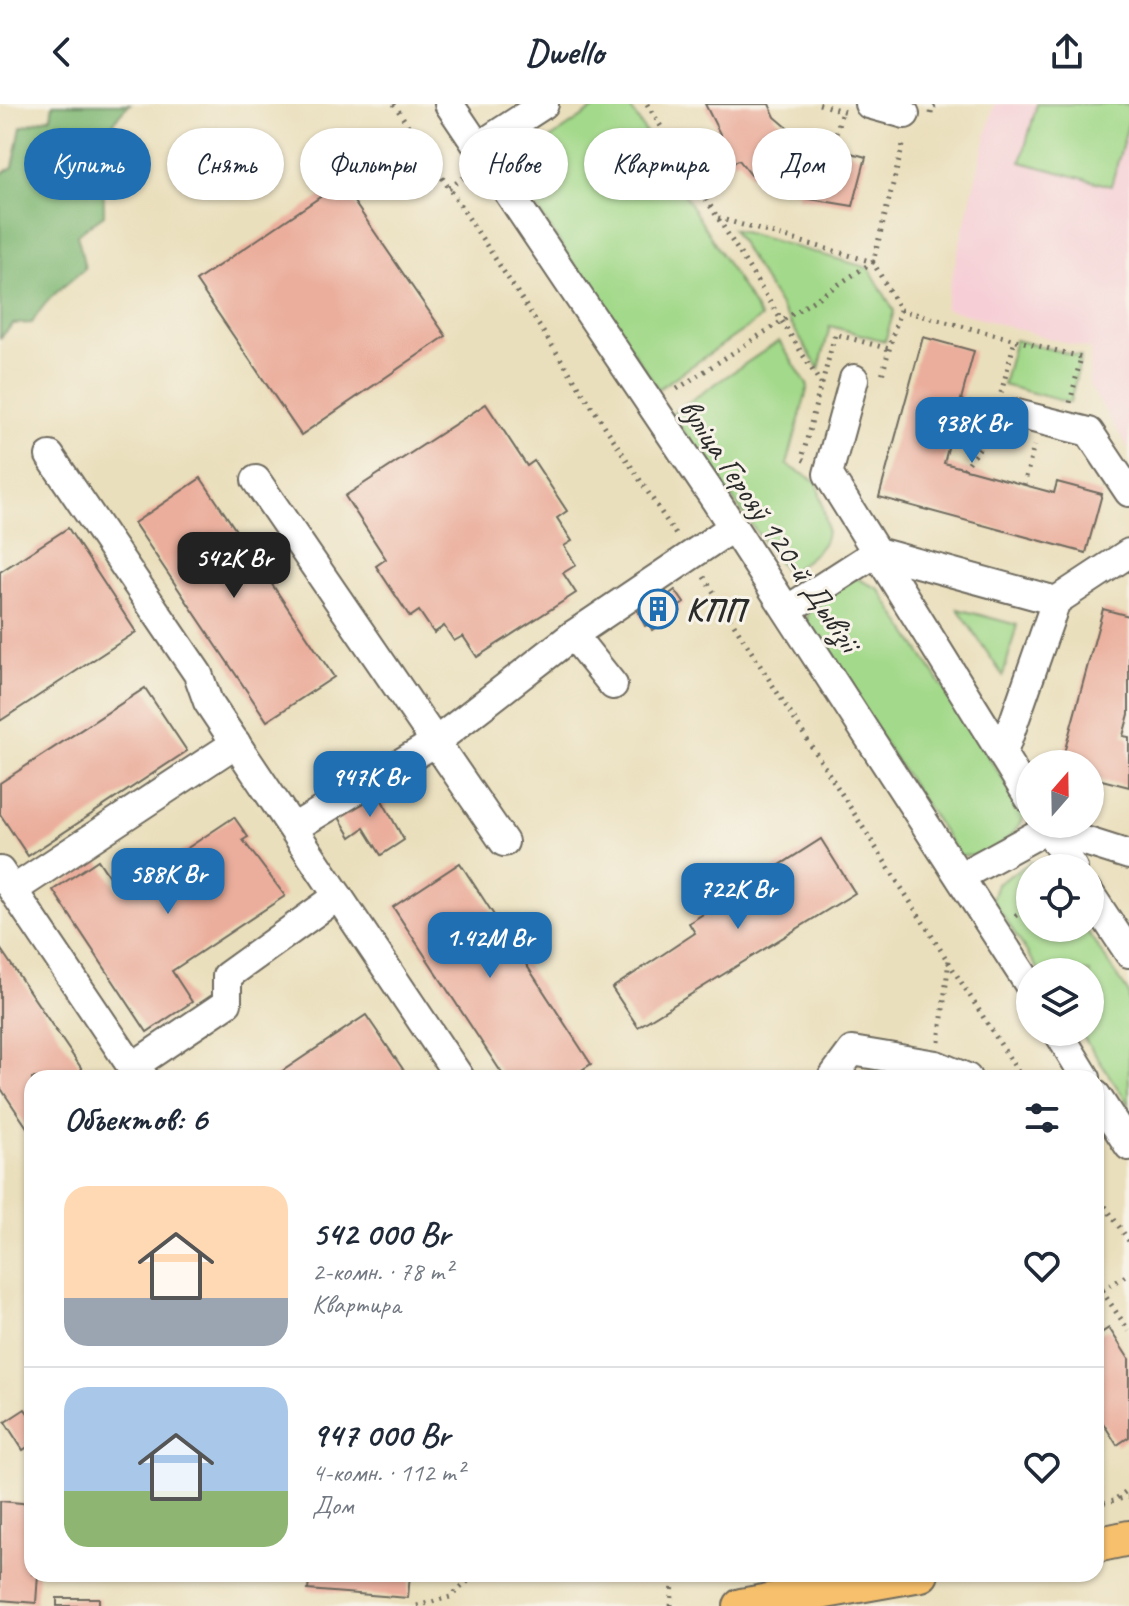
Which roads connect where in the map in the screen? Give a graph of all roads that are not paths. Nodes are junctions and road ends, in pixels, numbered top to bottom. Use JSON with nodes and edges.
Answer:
{"nodes":[{"id":1,"x":449,"y":104,"type":"edge"},
{"id":2,"x":544,"y":104,"type":"edge"},
{"id":3,"x":869,"y":104,"type":"edge"},
{"id":4,"x":465,"y":128,"type":"edge"},
{"id":5,"x":507,"y":128,"type":"edge"},
{"id":6,"x":904,"y":128,"type":"road end"},
{"id":7,"x":514,"y":200,"type":"edge"},
{"id":8,"x":866,"y":385,"type":"road end"},
{"id":9,"x":1007,"y":412,"type":"road end"},
{"id":10,"x":50,"y":456,"type":"dead end"},
{"id":11,"x":256,"y":480,"type":"dead end"},
{"id":12,"x":1129,"y":492,"type":"edge"},
{"id":13,"x":733,"y":527,"type":"junction"},
{"id":14,"x":877,"y":552,"type":"junction"},
{"id":15,"x":1129,"y":553,"type":"edge"},
{"id":16,"x":1056,"y":601,"type":"junction"},
{"id":17,"x":787,"y":610,"type":"junction"},
{"id":18,"x":573,"y":635,"type":"junction"},
{"id":19,"x":613,"y":685,"type":"dead end"},
{"id":20,"x":236,"y":743,"type":"junction"},
{"id":21,"x":434,"y":743,"type":"junction"},
{"id":22,"x":1003,"y":753,"type":"junction"},
{"id":23,"x":1016,"y":775,"type":"edge"},
{"id":24,"x":295,"y":827,"type":"junction"},
{"id":25,"x":1026,"y":838,"type":"edge"},
{"id":26,"x":1080,"y":838,"type":"edge"},
{"id":27,"x":504,"y":842,"type":"dead end"},
{"id":28,"x":1129,"y":855,"type":"edge"},
{"id":29,"x":961,"y":876,"type":"junction"},
{"id":30,"x":6,"y":880,"type":"edge"},
{"id":31,"x":338,"y":896,"type":"junction"},
{"id":32,"x":1104,"y":915,"type":"edge"},
{"id":33,"x":1129,"y":953,"type":"edge"},
{"id":34,"x":1016,"y":964,"type":"edge"},
{"id":35,"x":1067,"y":1046,"type":"edge"},
{"id":36,"x":136,"y":1070,"type":"edge"},
{"id":37,"x":142,"y":1070,"type":"edge"},
{"id":38,"x":455,"y":1070,"type":"edge"},
{"id":39,"x":838,"y":1070,"type":"edge"},
{"id":40,"x":948,"y":1070,"type":"edge"},
{"id":41,"x":1081,"y":1070,"type":"edge"},
{"id":42,"x":1104,"y":1111,"type":"edge"},
{"id":43,"x":1129,"y":1146,"type":"edge"},
{"id":44,"x":1129,"y":1538,"type":"edge"},
{"id":45,"x":1104,"y":1543,"type":"edge"},
{"id":46,"x":819,"y":1582,"type":"edge"},
{"id":47,"x":794,"y":1584,"type":"edge"},
{"id":48,"x":741,"y":1606,"type":"edge"}],
"edges":[{"from":1,"to":4,"type":"street","name":"вуліца Герояў 120-й Дывізіі"},
{"from":2,"to":5,"type":"street"},
{"from":3,"to":6,"type":"street"},
{"from":7,"to":13,"type":"street","name":"вуліца Герояў 120-й Дывізіі"},
{"from":8,"to":14,"type":"street"},
{"from":9,"to":12,"type":"street"},
{"from":10,"to":20,"type":"street"},
{"from":11,"to":21,"type":"street"},
{"from":13,"to":17,"type":"street","name":"вуліца Герояў 120-й Дывізіі"},
{"from":13,"to":18,"type":"street"},
{"from":14,"to":16,"type":"street"},
{"from":14,"to":17,"type":"street"},
{"from":14,"to":22,"type":"street"},
{"from":15,"to":16,"type":"street"},
{"from":16,"to":22,"type":"street"},
{"from":17,"to":29,"type":"street","name":"вуліца Герояў 120-й Дывізіі"},
{"from":18,"to":19,"type":"street"},
{"from":18,"to":21,"type":"street"},
{"from":20,"to":24,"type":"street"},
{"from":20,"to":30,"type":"street"},
{"from":21,"to":24,"type":"street"},
{"from":21,"to":27,"type":"street"},
{"from":22,"to":23,"type":"street"},
{"from":24,"to":31,"type":"street"},
{"from":25,"to":29,"type":"street"},
{"from":26,"to":28,"type":"street"},
{"from":29,"to":34,"type":"street","name":"вуліца Герояў 120-й Дывізіі"},
{"from":30,"to":36,"type":"street"},
{"from":31,"to":37,"type":"street"},
{"from":31,"to":38,"type":"street"},
{"from":32,"to":33,"type":"street"},
{"from":35,"to":41,"type":"street"},
{"from":39,"to":40,"type":"street"},
{"from":42,"to":43,"type":"street"},
{"from":44,"to":45,"type":"main road"},
{"from":46,"to":47,"type":"main road"},
{"from":47,"to":48,"type":"main road"}]}
